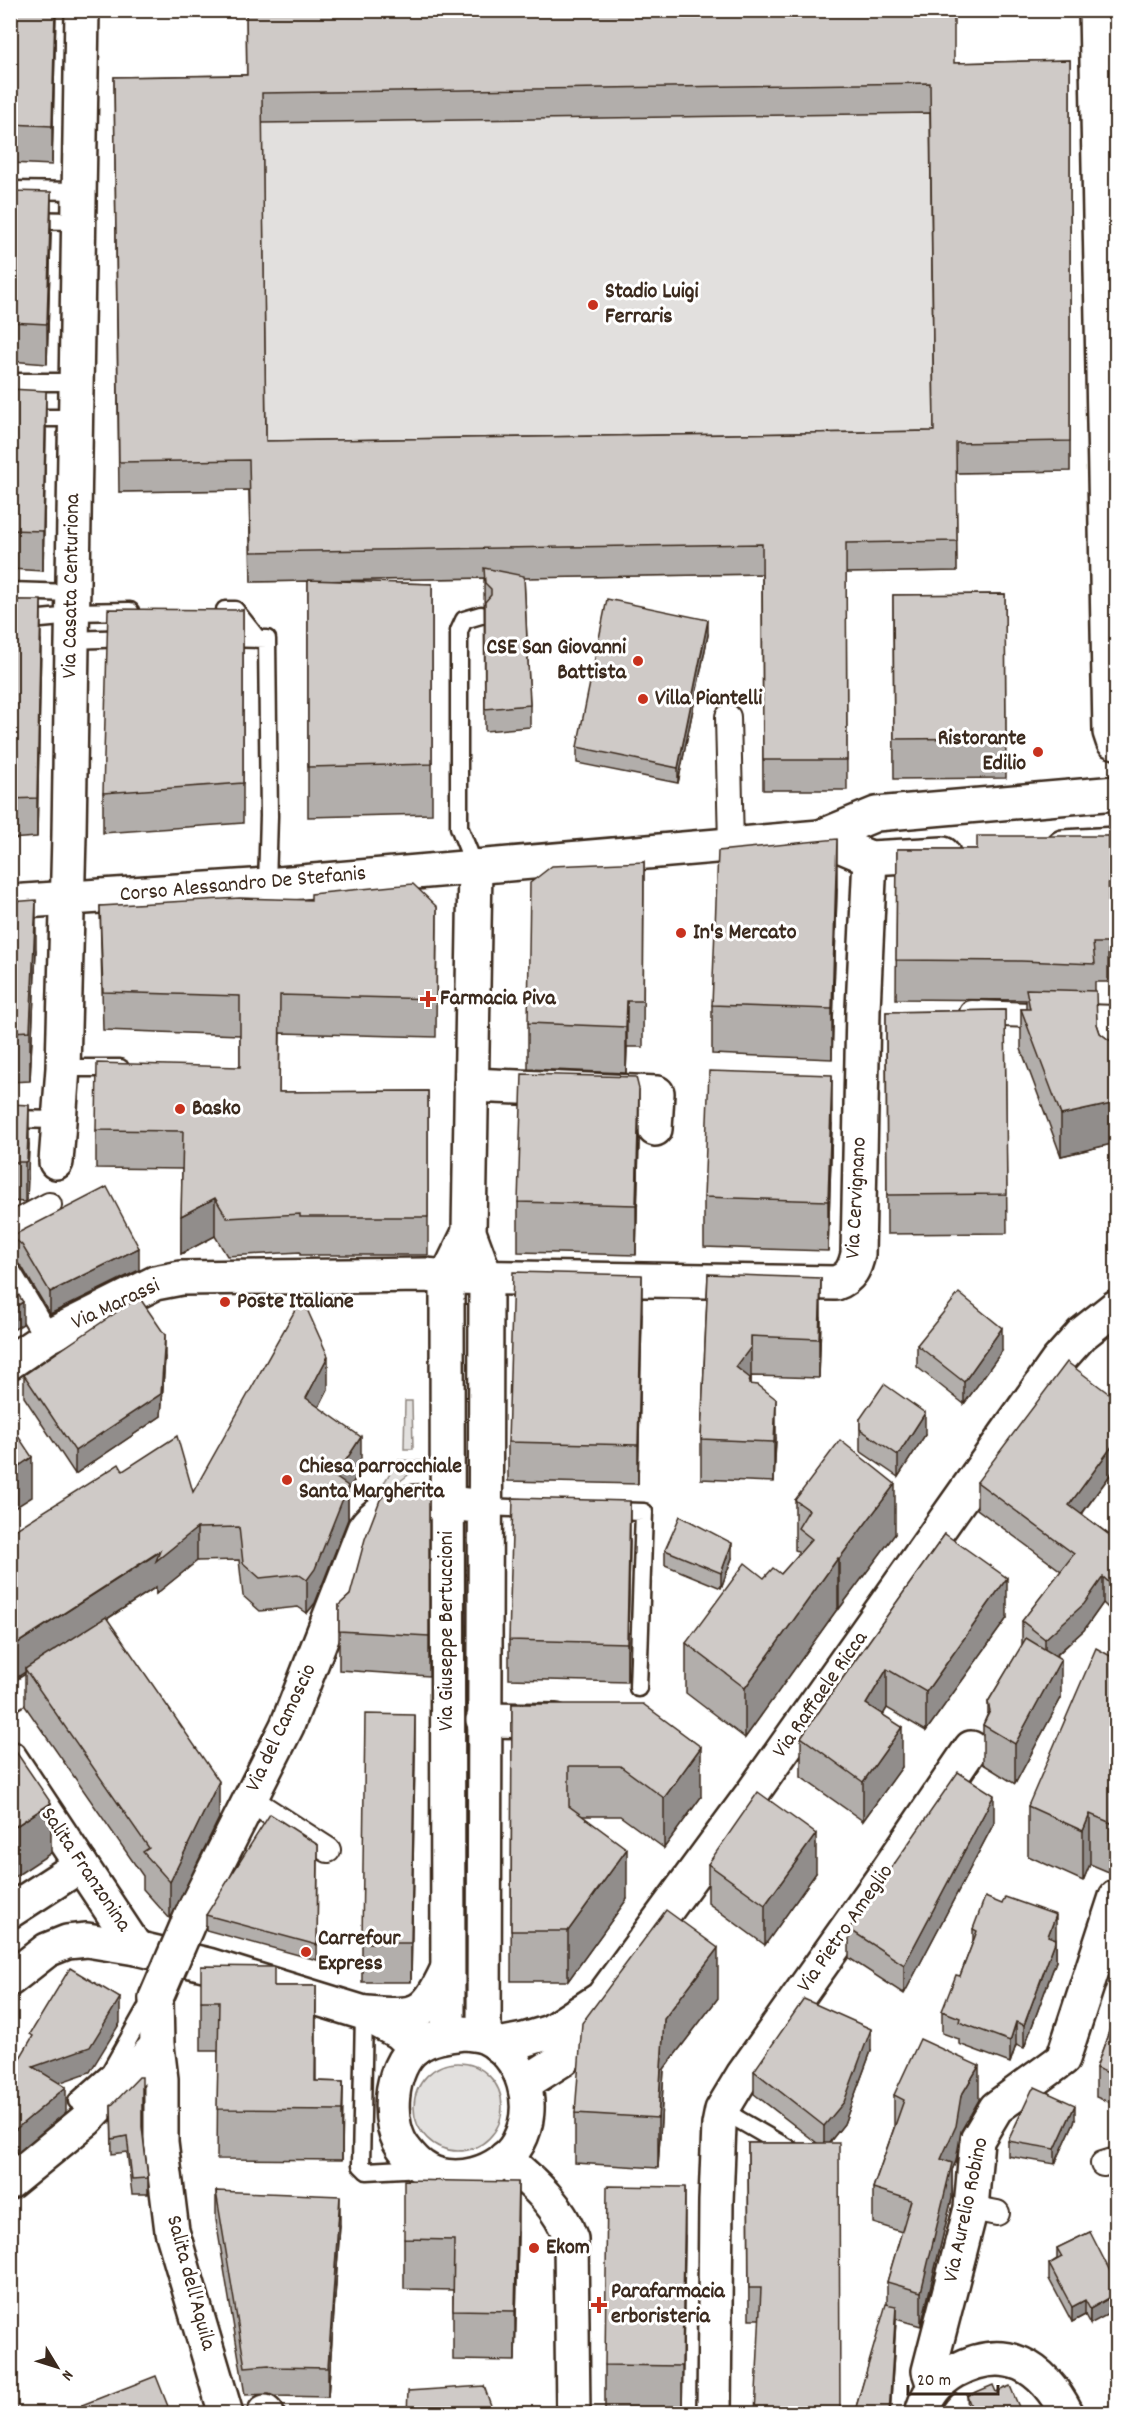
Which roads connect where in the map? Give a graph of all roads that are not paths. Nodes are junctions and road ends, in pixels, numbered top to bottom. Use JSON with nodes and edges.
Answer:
{"nodes":[{"id":1,"x":82,"y":10,"type":"edge"},
{"id":2,"x":1096,"y":10,"type":"edge"},
{"id":3,"x":10,"y":190,"type":"edge"},
{"id":4,"x":79,"y":206,"type":"junction"},
{"id":5,"x":10,"y":220,"type":"edge"},
{"id":6,"x":10,"y":382,"type":"edge"},
{"id":7,"x":76,"y":382,"type":"junction"},
{"id":8,"x":10,"y":418,"type":"edge"},
{"id":9,"x":75,"y":418,"type":"junction"},
{"id":10,"x":10,"y":591,"type":"edge"},
{"id":11,"x":213,"y":610,"type":"edge"},
{"id":12,"x":148,"y":611,"type":"edge"},
{"id":13,"x":71,"y":615,"type":"junction"},
{"id":14,"x":481,"y":615,"type":"dead end"},
{"id":15,"x":10,"y":622,"type":"edge"},
{"id":16,"x":143,"y":638,"type":"edge"},
{"id":17,"x":200,"y":638,"type":"edge"},
{"id":18,"x":257,"y":638,"type":"junction"},
{"id":19,"x":728,"y":717,"type":"dead end"},
{"id":20,"x":1116,"y":742,"type":"edge"},
{"id":21,"x":1116,"y":792,"type":"edge"},
{"id":22,"x":820,"y":837,"type":"junction"},
{"id":23,"x":731,"y":844,"type":"junction"},
{"id":24,"x":1116,"y":844,"type":"edge"},
{"id":25,"x":1034,"y":849,"type":"edge"},
{"id":26,"x":976,"y":852,"type":"edge"},
{"id":27,"x":870,"y":858,"type":"junction"},
{"id":28,"x":476,"y":867,"type":"junction"},
{"id":29,"x":267,"y":885,"type":"junction"},
{"id":30,"x":67,"y":899,"type":"junction"},
{"id":31,"x":10,"y":902,"type":"edge"},
{"id":32,"x":971,"y":1013,"type":"edge"},
{"id":33,"x":1116,"y":1018,"type":"edge"},
{"id":34,"x":1116,"y":1029,"type":"edge"},
{"id":35,"x":1116,"y":1063,"type":"edge"},
{"id":36,"x":63,"y":1068,"type":"junction"},
{"id":37,"x":131,"y":1068,"type":"edge"},
{"id":38,"x":471,"y":1085,"type":"junction"},
{"id":39,"x":10,"y":1119,"type":"edge"},
{"id":40,"x":58,"y":1120,"type":"junction"},
{"id":41,"x":655,"y":1130,"type":"dead end"},
{"id":42,"x":56,"y":1162,"type":"dead end"},
{"id":43,"x":48,"y":1205,"type":"dead end"},
{"id":44,"x":10,"y":1226,"type":"edge"},
{"id":45,"x":469,"y":1232,"type":"junction"},
{"id":46,"x":10,"y":1275,"type":"edge"},
{"id":47,"x":447,"y":1278,"type":"junction"},
{"id":48,"x":486,"y":1278,"type":"junction"},
{"id":49,"x":1116,"y":1307,"type":"edge"},
{"id":50,"x":47,"y":1337,"type":"junction"},
{"id":51,"x":10,"y":1362,"type":"edge"},
{"id":52,"x":435,"y":1460,"type":"dead end"},
{"id":53,"x":439,"y":1503,"type":"junction"},
{"id":54,"x":485,"y":1507,"type":"junction"},
{"id":55,"x":553,"y":1509,"type":"edge"},
{"id":56,"x":587,"y":1510,"type":"edge"},
{"id":57,"x":69,"y":1661,"type":"edge"},
{"id":58,"x":638,"y":1688,"type":"dead end"},
{"id":59,"x":10,"y":1699,"type":"edge"},
{"id":60,"x":483,"y":1720,"type":"junction"},
{"id":61,"x":566,"y":1721,"type":"edge"},
{"id":62,"x":971,"y":1748,"type":"dead end"},
{"id":63,"x":12,"y":1762,"type":"edge"},
{"id":64,"x":249,"y":1799,"type":"junction"},
{"id":65,"x":328,"y":1850,"type":"dead end"},
{"id":66,"x":81,"y":1865,"type":"junction"},
{"id":67,"x":1116,"y":1897,"type":"edge"},
{"id":68,"x":10,"y":1911,"type":"edge"},
{"id":69,"x":136,"y":1948,"type":"junction"},
{"id":70,"x":447,"y":1970,"type":"junction"},
{"id":71,"x":10,"y":1978,"type":"edge"},
{"id":72,"x":156,"y":1998,"type":"junction"},
{"id":73,"x":602,"y":1998,"type":"junction"},
{"id":74,"x":364,"y":2013,"type":"junction"},
{"id":75,"x":448,"y":2035,"type":"junction"},
{"id":76,"x":491,"y":2041,"type":"junction"},
{"id":77,"x":157,"y":2046,"type":"junction"},
{"id":78,"x":415,"y":2048,"type":"junction"},
{"id":79,"x":161,"y":2079,"type":"joint"},
{"id":80,"x":525,"y":2083,"type":"junction"},
{"id":81,"x":77,"y":2101,"type":"dead end"},
{"id":82,"x":722,"y":2110,"type":"junction"},
{"id":83,"x":791,"y":2150,"type":"edge"},
{"id":84,"x":504,"y":2158,"type":"junction"},
{"id":85,"x":423,"y":2168,"type":"junction"},
{"id":86,"x":10,"y":2182,"type":"edge"},
{"id":87,"x":928,"y":2400,"type":"edge"},
{"id":88,"x":226,"y":2413,"type":"edge"},
{"id":89,"x":266,"y":2413,"type":"edge"},
{"id":90,"x":573,"y":2414,"type":"edge"},
{"id":91,"x":714,"y":2414,"type":"edge"},
{"id":92,"x":1067,"y":2414,"type":"edge"}],
"edges":[{"from":1,"to":4,"type":"street","name":"Via Casata Centuriona"},
{"from":2,"to":20,"type":"street"},
{"from":3,"to":4,"type":"lane"},
{"from":4,"to":5,"type":"lane"},
{"from":4,"to":7,"type":"street","name":"Via Casata Centuriona"},
{"from":6,"to":7,"type":"lane"},
{"from":7,"to":9,"type":"street","name":"Via Casata Centuriona"},
{"from":8,"to":9,"type":"lane"},
{"from":9,"to":13,"type":"street","name":"Via Casata Centuriona"},
{"from":10,"to":13,"type":"lane"},
{"from":11,"to":18,"type":"lane"},
{"from":12,"to":13,"type":"lane"},
{"from":13,"to":15,"type":"lane"},
{"from":13,"to":16,"type":"lane"},
{"from":13,"to":30,"type":"street","name":"Via Casata Centuriona"},
{"from":14,"to":28,"type":"lane"},
{"from":17,"to":18,"type":"lane"},
{"from":18,"to":29,"type":"lane"},
{"from":19,"to":23,"type":"street"},
{"from":21,"to":22,"type":"street","name":"Corso Alessandro De Stefanis"},
{"from":22,"to":23,"type":"street","name":"Corso Alessandro De Stefanis"},
{"from":22,"to":27,"type":"street","name":"Corso Alessandro De Stefanis"},
{"from":23,"to":28,"type":"street","name":"Corso Alessandro De Stefanis"},
{"from":24,"to":25,"type":"street"},
{"from":26,"to":27,"type":"street","name":"Corso Alessandro De Stefanis"},
{"from":27,"to":48,"type":"street","name":"Via Cervignano"},
{"from":28,"to":29,"type":"street","name":"Corso Alessandro De Stefanis"},
{"from":28,"to":38,"type":"street","name":"Via Giuseppe Bertuccioni"},
{"from":29,"to":30,"type":"street","name":"Corso Alessandro De Stefanis"},
{"from":30,"to":31,"type":"street","name":"Corso Alessandro De Stefanis"},
{"from":30,"to":36,"type":"street","name":"Via Casata Centuriona"},
{"from":32,"to":33,"type":"street"},
{"from":34,"to":35,"type":"street"},
{"from":36,"to":37,"type":"lane"},
{"from":36,"to":40,"type":"street","name":"Via Casata Centuriona"},
{"from":38,"to":41,"type":"street"},
{"from":38,"to":45,"type":"street","name":"Via Giuseppe Bertuccioni"},
{"from":39,"to":40,"type":"lane"},
{"from":40,"to":42,"type":"street","name":"Via Casata Centuriona"},
{"from":43,"to":44,"type":"street"},
{"from":45,"to":47,"type":"street","name":"Via Giuseppe Bertuccioni"},
{"from":45,"to":48,"type":"street","name":"Via Giuseppe Bertuccioni"},
{"from":46,"to":50,"type":"street"},
{"from":47,"to":48,"type":"street","name":"Via Cervignano"},
{"from":47,"to":50,"type":"street","name":"Via Marassi"},
{"from":47,"to":53,"type":"street","name":"Via Giuseppe Bertuccioni"},
{"from":48,"to":54,"type":"street","name":"Via Giuseppe Bertuccioni"},
{"from":49,"to":73,"type":"street","name":"Via Raffaele Ricca"},
{"from":50,"to":51,"type":"street","name":"Via Marassi"},
{"from":52,"to":53,"type":"lane"},
{"from":53,"to":54,"type":"street","name":"Via del Camoscio"},
{"from":53,"to":64,"type":"street","name":"Via del Camoscio"},
{"from":53,"to":70,"type":"street","name":"Via Giuseppe Bertuccioni"},
{"from":54,"to":55,"type":"lane"},
{"from":54,"to":60,"type":"street","name":"Via Giuseppe Bertuccioni"},
{"from":56,"to":58,"type":"lane"},
{"from":57,"to":59,"type":"street"},
{"from":60,"to":61,"type":"street","name":"Via Giuseppe Bertuccioni"},
{"from":60,"to":76,"type":"street","name":"Via Giuseppe Bertuccioni"},
{"from":62,"to":82,"type":"street","name":"Via Pietro Ameglio"},
{"from":63,"to":66,"type":"street","name":"Salita Franzonina"},
{"from":64,"to":65,"type":"street"},
{"from":64,"to":72,"type":"street","name":"Via del Camoscio","bridge":true},
{"from":66,"to":68,"type":"street"},
{"from":66,"to":69,"type":"street","name":"Salita Franzonina"},
{"from":67,"to":87,"type":"street","name":"Via Aurelio Robino"},
{"from":69,"to":71,"type":"street"},
{"from":69,"to":74,"type":"street"},
{"from":70,"to":74,"type":"street"},
{"from":70,"to":75,"type":"street","name":"Via Giuseppe Bertuccioni"},
{"from":72,"to":77,"type":"street","name":"Via del Camoscio"},
{"from":72,"to":81,"type":"lane"},
{"from":73,"to":76,"type":"street","name":"Via Raffaele Ricca"},
{"from":73,"to":80,"type":"street"},
{"from":74,"to":78,"type":"street"},
{"from":74,"to":85,"type":"lane"},
{"from":75,"to":76,"type":"street"},
{"from":75,"to":78,"type":"street"},
{"from":76,"to":80,"type":"street"},
{"from":77,"to":79,"type":"street","name":"Via del Camoscio"},
{"from":77,"to":86,"type":"street"},
{"from":78,"to":85,"type":"street"},
{"from":79,"to":88,"type":"street","name":"Salita dell'Aquila"},
{"from":80,"to":84,"type":"street"},
{"from":82,"to":83,"type":"lane"},
{"from":82,"to":91,"type":"street","name":"Via Pietro Ameglio"},
{"from":84,"to":85,"type":"street"},
{"from":84,"to":90,"type":"street"},
{"from":87,"to":92,"type":"street","name":"Via Aurelio Robino"},
{"from":88,"to":89,"type":"street"}]}
